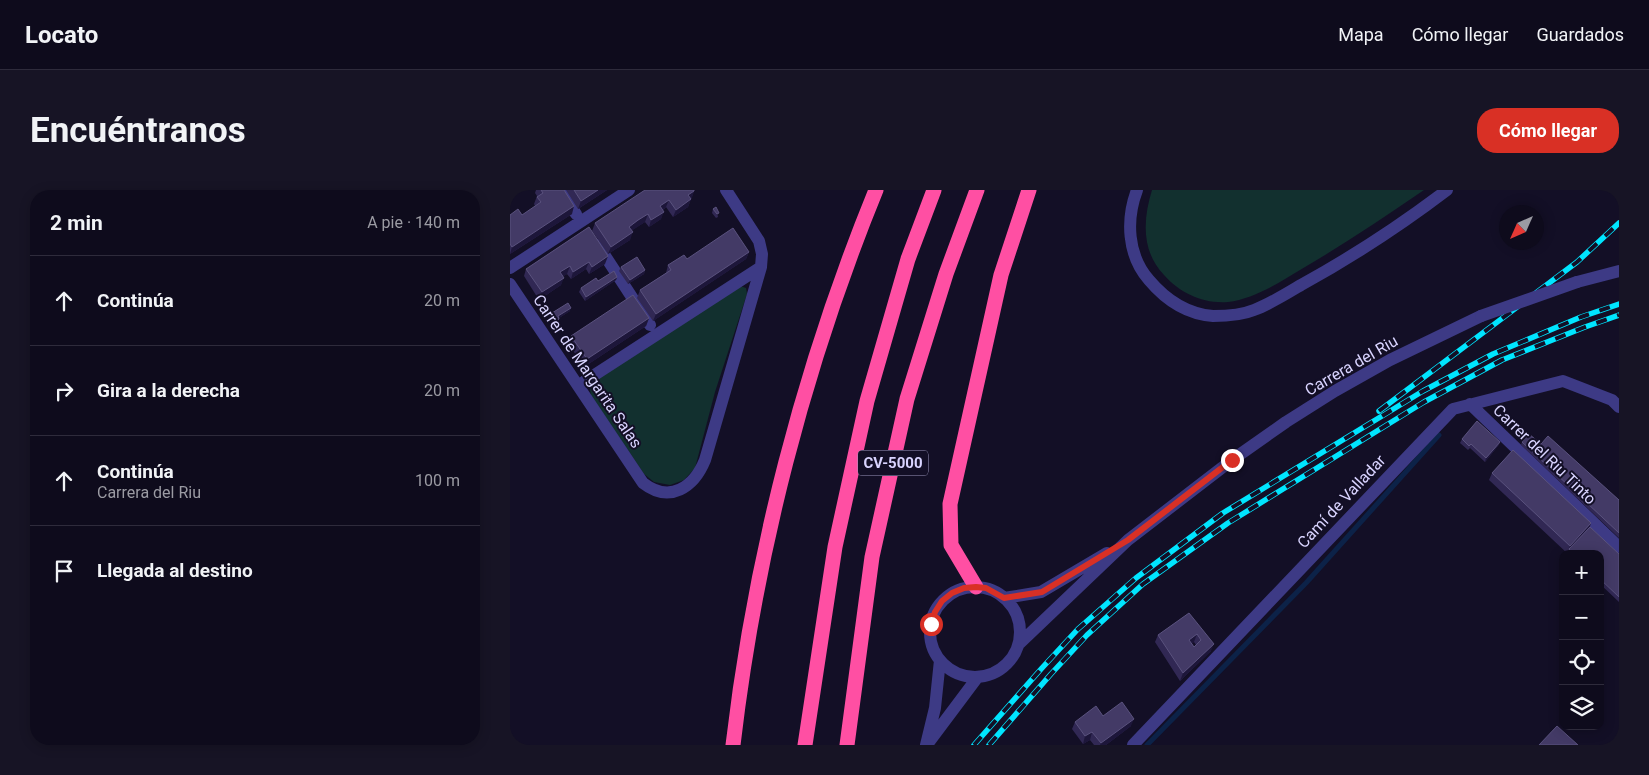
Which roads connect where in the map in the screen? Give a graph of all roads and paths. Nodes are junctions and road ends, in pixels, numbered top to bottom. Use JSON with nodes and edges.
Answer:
{"nodes":[{"id":1,"x":560,"y":190,"type":"edge"},
{"id":2,"x":629,"y":190,"type":"edge"},
{"id":3,"x":726,"y":190,"type":"edge"},
{"id":4,"x":876,"y":190,"type":"edge"},
{"id":5,"x":934,"y":190,"type":"edge"},
{"id":6,"x":977,"y":190,"type":"edge"},
{"id":7,"x":1030,"y":190,"type":"edge"},
{"id":8,"x":1137,"y":190,"type":"edge"},
{"id":9,"x":1447,"y":190,"type":"edge"},
{"id":10,"x":576,"y":214,"type":"edge"},
{"id":11,"x":593,"y":238,"type":"edge"},
{"id":12,"x":761,"y":267,"type":"junction"},
{"id":13,"x":510,"y":268,"type":"edge"},
{"id":14,"x":1619,"y":271,"type":"edge"},
{"id":15,"x":510,"y":284,"type":"edge"},
{"id":16,"x":650,"y":325,"type":"edge"},
{"id":17,"x":579,"y":386,"type":"junction"},
{"id":18,"x":1470,"y":404,"type":"junction"},
{"id":19,"x":1619,"y":407,"type":"edge"},
{"id":20,"x":1128,"y":540,"type":"junction"},
{"id":21,"x":1619,"y":547,"type":"edge"},
{"id":22,"x":976,"y":587,"type":"junction"},
{"id":23,"x":1004,"y":598,"type":"junction"},
{"id":24,"x":1019,"y":644,"type":"junction"},
{"id":25,"x":940,"y":660,"type":"junction"},
{"id":26,"x":977,"y":678,"type":"junction"},
{"id":27,"x":733,"y":745,"type":"edge"},
{"id":28,"x":805,"y":745,"type":"edge"},
{"id":29,"x":847,"y":745,"type":"edge"},
{"id":30,"x":926,"y":745,"type":"edge"},
{"id":31,"x":1133,"y":745,"type":"edge"}],
"edges":[{"from":1,"to":10,"type":"street"},
{"from":2,"to":13,"type":"street"},
{"from":3,"to":12,"type":"street"},
{"from":4,"to":27,"type":"highway"},
{"from":5,"to":28,"type":"highway","number":"CV-5000"},
{"from":6,"to":29,"type":"highway","number":"CV-5000"},
{"from":7,"to":22,"type":"highway"},
{"from":8,"to":9,"type":"street"},
{"from":11,"to":16,"type":"street"},
{"from":12,"to":17,"type":"street"},
{"from":12,"to":17,"type":"street","name":"Carrer de Margarita Salas"},
{"from":14,"to":20,"type":"street","name":"Carrera del Riu","bridge":true},
{"from":15,"to":17,"type":"street","name":"Carrer de Margarita Salas"},
{"from":18,"to":19,"type":"street","name":"Camí de Valladar"},
{"from":18,"to":21,"type":"street","name":"Carrer del Riu Tinto"},
{"from":18,"to":31,"type":"street","name":"Camí de Valladar"},
{"from":20,"to":23,"type":"street","name":"Carrera del Riu"},
{"from":20,"to":24,"type":"street","name":"Carrera del Riu"},
{"from":22,"to":23,"type":"street"},
{"from":22,"to":25,"type":"street"},
{"from":23,"to":24,"type":"street"},
{"from":24,"to":26,"type":"street"},
{"from":25,"to":26,"type":"street"},
{"from":25,"to":30,"type":"street"},
{"from":26,"to":30,"type":"street"}]}
